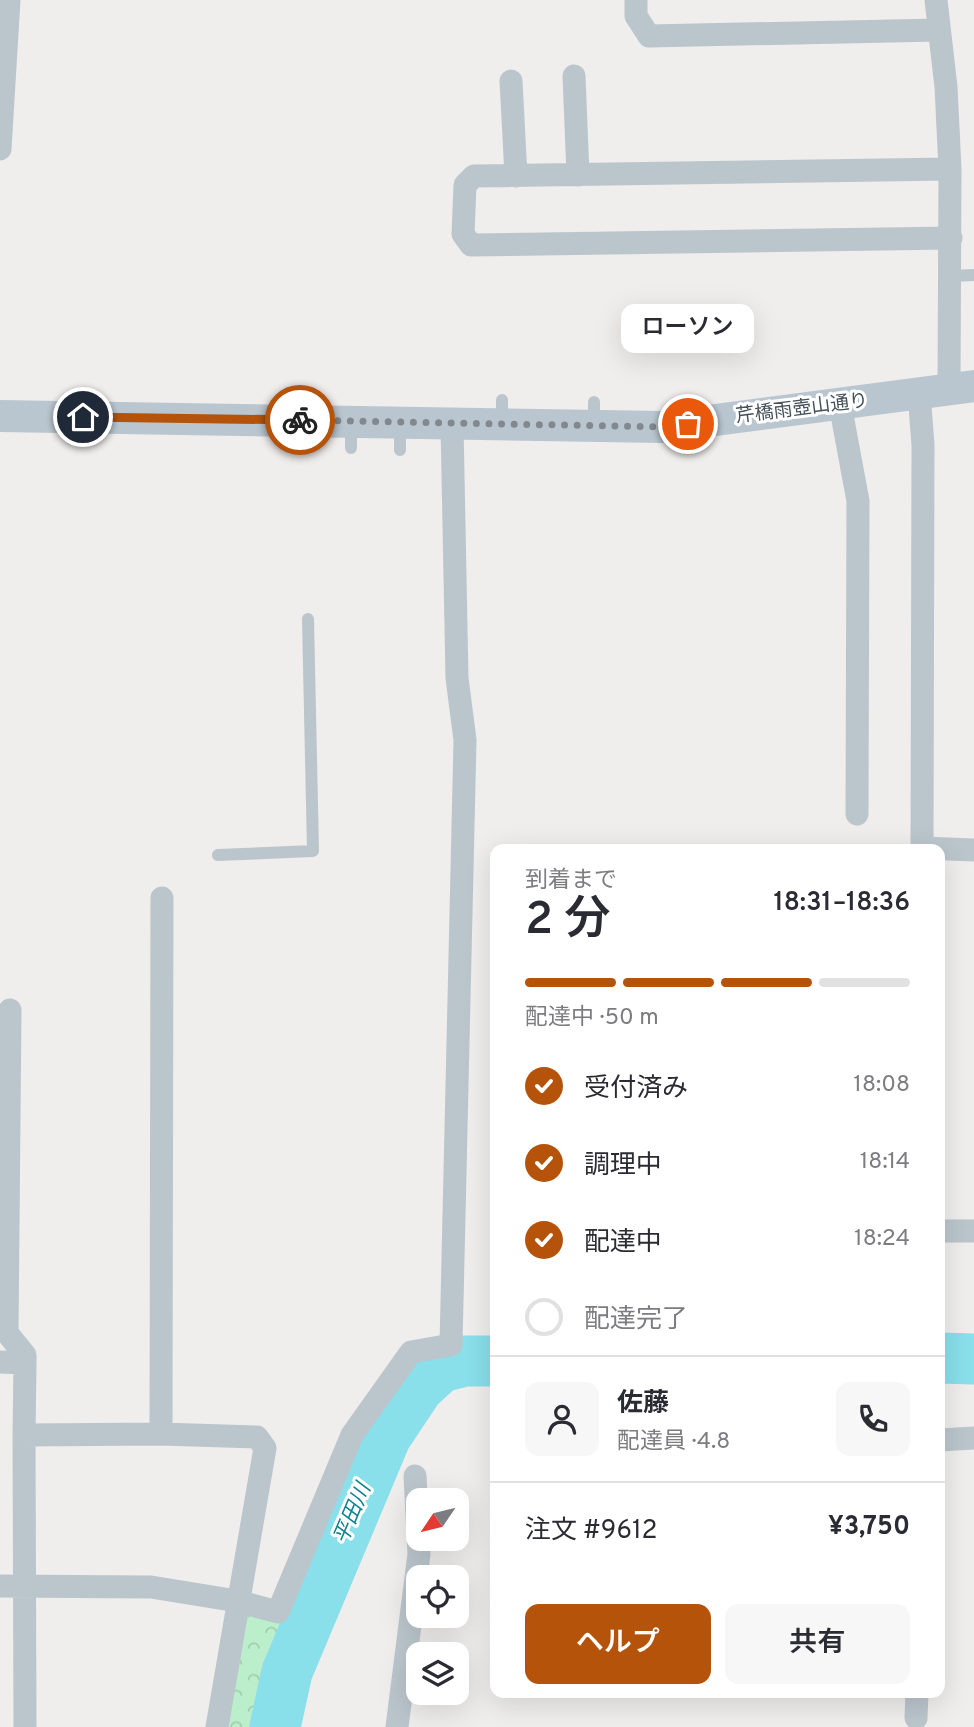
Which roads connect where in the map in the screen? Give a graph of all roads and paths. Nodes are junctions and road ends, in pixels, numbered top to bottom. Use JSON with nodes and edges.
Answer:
{"nodes":[{"id":1,"x":9,"y":0,"type":"edge"},
{"id":2,"x":636,"y":0,"type":"edge"},
{"id":3,"x":936,"y":0,"type":"edge"},
{"id":4,"x":938,"y":30,"type":"junction"},
{"id":5,"x":574,"y":76,"type":"dead end"},
{"id":6,"x":511,"y":80,"type":"dead end"},
{"id":7,"x":0,"y":149,"type":"edge"},
{"id":8,"x":950,"y":169,"type":"junction"},
{"id":9,"x":578,"y":175,"type":"junction"},
{"id":10,"x":516,"y":176,"type":"junction"},
{"id":11,"x":951,"y":238,"type":"junction"},
{"id":12,"x":974,"y":275,"type":"edge"},
{"id":13,"x":950,"y":276,"type":"junction"},
{"id":14,"x":947,"y":390,"type":"edge"},
{"id":15,"x":840,"y":404,"type":"junction"},
{"id":16,"x":0,"y":416,"type":"edge"},
{"id":17,"x":452,"y":424,"type":"junction"},
{"id":18,"x":308,"y":619,"type":"dead end"},
{"id":19,"x":858,"y":814,"type":"dead end"},
{"id":20,"x":922,"y":844,"type":"edge"},
{"id":21,"x":945,"y":849,"type":"edge"},
{"id":22,"x":974,"y":850,"type":"edge"},
{"id":23,"x":218,"y":855,"type":"dead end"},
{"id":24,"x":162,"y":898,"type":"dead end"},
{"id":25,"x":10,"y":1010,"type":"dead end"},
{"id":26,"x":945,"y":1231,"type":"edge"},
{"id":27,"x":974,"y":1231,"type":"edge"},
{"id":28,"x":0,"y":1362,"type":"edge"},
{"id":29,"x":25,"y":1363,"type":"junction"},
{"id":30,"x":161,"y":1434,"type":"junction"},
{"id":31,"x":24,"y":1435,"type":"junction"},
{"id":32,"x":974,"y":1438,"type":"edge"},
{"id":33,"x":945,"y":1440,"type":"edge"},
{"id":34,"x":415,"y":1476,"type":"dead end"},
{"id":35,"x":0,"y":1586,"type":"edge"},
{"id":36,"x":25,"y":1586,"type":"junction"},
{"id":37,"x":237,"y":1601,"type":"junction"},
{"id":38,"x":917,"y":1698,"type":"edge"},
{"id":39,"x":916,"y":1718,"type":"dead end"},
{"id":40,"x":25,"y":1727,"type":"edge"},
{"id":41,"x":217,"y":1727,"type":"edge"},
{"id":42,"x":397,"y":1727,"type":"edge"}],
"edges":[{"from":1,"to":7,"type":"street"},
{"from":2,"to":4,"type":"street"},
{"from":3,"to":4,"type":"street"},
{"from":4,"to":8,"type":"street"},
{"from":5,"to":9,"type":"street"},
{"from":6,"to":10,"type":"street"},
{"from":8,"to":9,"type":"street"},
{"from":8,"to":11,"type":"street"},
{"from":9,"to":10,"type":"street"},
{"from":10,"to":11,"type":"street"},
{"from":11,"to":13,"type":"street"},
{"from":12,"to":13,"type":"lane"},
{"from":13,"to":14,"type":"street"},
{"from":14,"to":15,"type":"main road","name":"芹橋雨壺山通り"},
{"from":14,"to":20,"type":"street"},
{"from":15,"to":17,"type":"main road","name":"芹橋雨壺山通り"},
{"from":15,"to":19,"type":"street"},
{"from":16,"to":17,"type":"main road","name":"芹橋雨壺山通り"},
{"from":17,"to":37,"type":"street"},
{"from":18,"to":23,"type":"lane"},
{"from":21,"to":22,"type":"street"},
{"from":24,"to":30,"type":"street"},
{"from":25,"to":29,"type":"street"},
{"from":26,"to":27,"type":"street"},
{"from":28,"to":29,"type":"street"},
{"from":29,"to":31,"type":"street"},
{"from":30,"to":31,"type":"street"},
{"from":30,"to":37,"type":"street"},
{"from":31,"to":36,"type":"street"},
{"from":32,"to":33,"type":"street"},
{"from":34,"to":42,"type":"street"},
{"from":35,"to":36,"type":"street"},
{"from":36,"to":37,"type":"street"},
{"from":36,"to":40,"type":"street"},
{"from":37,"to":41,"type":"street"},
{"from":38,"to":39,"type":"street"}]}
